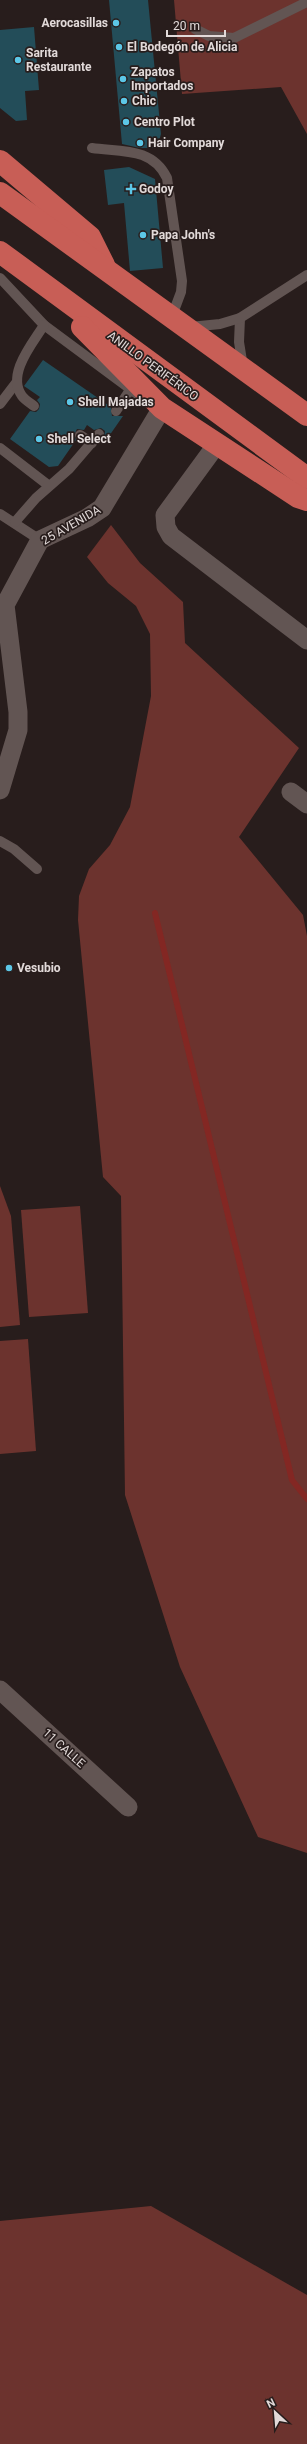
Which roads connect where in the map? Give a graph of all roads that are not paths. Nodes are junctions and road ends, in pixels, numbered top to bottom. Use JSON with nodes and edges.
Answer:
{"nodes":[{"id":1,"x":307,"y":2,"type":"edge"},
{"id":2,"x":195,"y":29,"type":"dead end"},
{"id":3,"x":92,"y":148,"type":"dead end"},
{"id":4,"x":0,"y":161,"type":"edge"},
{"id":5,"x":0,"y":193,"type":"edge"},
{"id":6,"x":0,"y":252,"type":"edge"},
{"id":7,"x":105,"y":268,"type":"junction"},
{"id":8,"x":307,"y":275,"type":"edge"},
{"id":9,"x":0,"y":278,"type":"edge"},
{"id":10,"x":65,"y":301,"type":"junction"},
{"id":11,"x":240,"y":318,"type":"junction"},
{"id":12,"x":180,"y":321,"type":"junction"},
{"id":13,"x":44,"y":324,"type":"junction"},
{"id":14,"x":243,"y":367,"type":"junction"},
{"id":15,"x":16,"y":383,"type":"junction"},
{"id":16,"x":130,"y":390,"type":"junction"},
{"id":17,"x":0,"y":404,"type":"edge"},
{"id":18,"x":34,"y":406,"type":"dead end"},
{"id":19,"x":162,"y":408,"type":"junction"},
{"id":20,"x":116,"y":411,"type":"dead end"},
{"id":21,"x":307,"y":415,"type":"edge"},
{"id":22,"x":99,"y":434,"type":"dead end"},
{"id":23,"x":80,"y":435,"type":"dead end"},
{"id":24,"x":92,"y":443,"type":"junction"},
{"id":25,"x":217,"y":444,"type":"junction"},
{"id":26,"x":0,"y":448,"type":"edge"},
{"id":27,"x":307,"y":478,"type":"edge"},
{"id":28,"x":48,"y":485,"type":"junction"},
{"id":29,"x":307,"y":500,"type":"edge"},
{"id":30,"x":0,"y":514,"type":"edge"},
{"id":31,"x":15,"y":522,"type":"junction"},
{"id":32,"x":40,"y":540,"type":"junction"},
{"id":33,"x":307,"y":640,"type":"edge"},
{"id":34,"x":3,"y":774,"type":"edge"},
{"id":35,"x":0,"y":790,"type":"edge"},
{"id":36,"x":291,"y":792,"type":"dead end"},
{"id":37,"x":307,"y":804,"type":"edge"},
{"id":38,"x":0,"y":841,"type":"edge"},
{"id":39,"x":37,"y":869,"type":"dead end"},
{"id":40,"x":0,"y":1690,"type":"edge"},
{"id":41,"x":128,"y":1807,"type":"dead end"}],
"edges":[{"from":1,"to":2,"type":"lane"},
{"from":3,"to":12,"type":"lane"},
{"from":4,"to":7,"type":"highway"},
{"from":5,"to":7,"type":"highway"},
{"from":6,"to":10,"type":"highway","name":"ANILLO PERIFÉRICO"},
{"from":7,"to":12,"type":"highway"},
{"from":8,"to":11,"type":"lane"},
{"from":9,"to":13,"type":"lane"},
{"from":10,"to":19,"type":"highway"},
{"from":10,"to":27,"type":"highway","name":"ANILLO PERIFÉRICO"},
{"from":11,"to":12,"type":"lane"},
{"from":11,"to":14,"type":"lane"},
{"from":12,"to":14,"type":"highway"},
{"from":13,"to":15,"type":"lane"},
{"from":13,"to":16,"type":"lane"},
{"from":14,"to":21,"type":"highway"},
{"from":15,"to":17,"type":"lane"},
{"from":15,"to":18,"type":"lane"},
{"from":16,"to":19,"type":"lane"},
{"from":16,"to":20,"type":"lane"},
{"from":19,"to":25,"type":"highway"},
{"from":19,"to":32,"type":"street","name":"25 AVENIDA"},
{"from":22,"to":24,"type":"lane"},
{"from":23,"to":24,"type":"lane"},
{"from":24,"to":28,"type":"lane"},
{"from":25,"to":29,"type":"highway"},
{"from":25,"to":33,"type":"street"},
{"from":26,"to":28,"type":"lane"},
{"from":28,"to":31,"type":"lane"},
{"from":30,"to":31,"type":"lane"},
{"from":31,"to":32,"type":"lane"},
{"from":32,"to":34,"type":"street","name":"25 AVENIDA"},
{"from":34,"to":35,"type":"street","name":"25 AVENIDA"},
{"from":36,"to":37,"type":"street"},
{"from":38,"to":39,"type":"lane"},
{"from":40,"to":41,"type":"street","name":"11 CALLE"}]}
